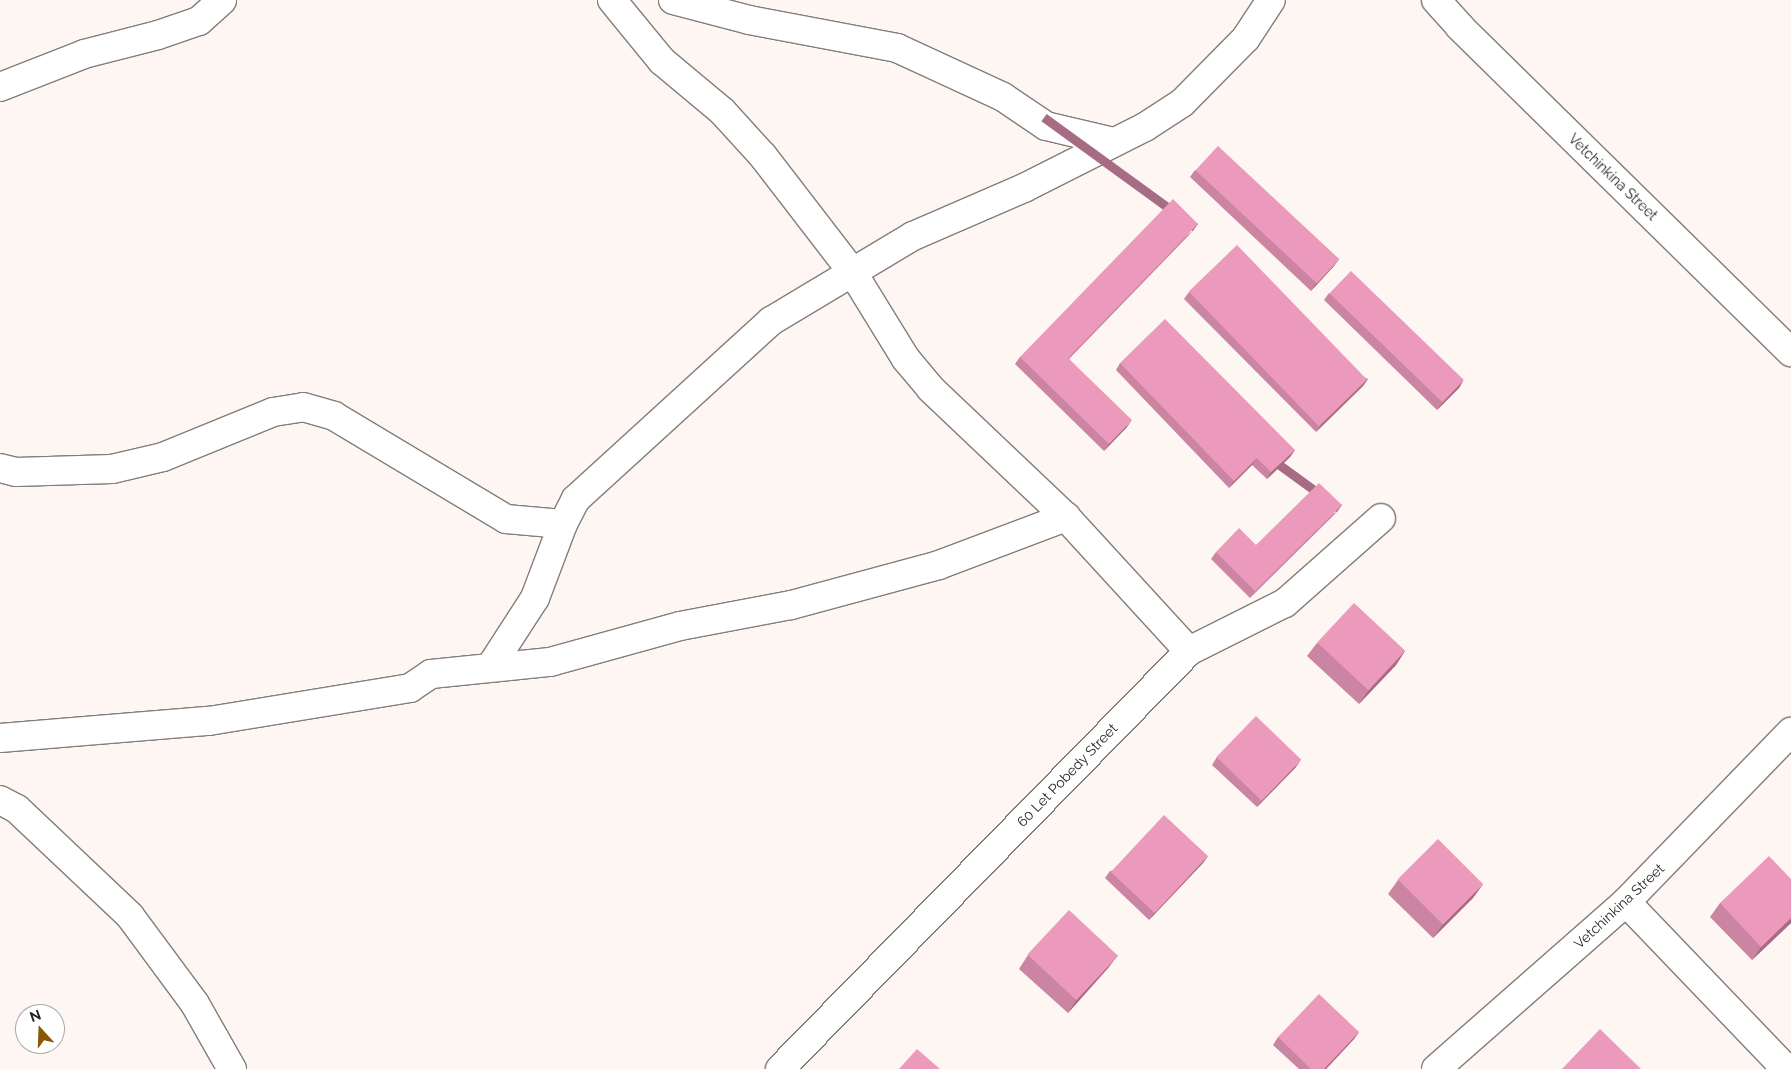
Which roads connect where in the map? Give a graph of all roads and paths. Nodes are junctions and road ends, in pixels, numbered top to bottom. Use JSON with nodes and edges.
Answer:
{"nodes":[{"id":1,"x":222,"y":0,"type":"edge"},
{"id":2,"x":612,"y":0,"type":"edge"},
{"id":3,"x":673,"y":0,"type":"edge"},
{"id":4,"x":1271,"y":0,"type":"edge"},
{"id":5,"x":1436,"y":0,"type":"edge"},
{"id":6,"x":0,"y":87,"type":"edge"},
{"id":7,"x":1113,"y":142,"type":"junction"},
{"id":8,"x":853,"y":273,"type":"junction"},
{"id":9,"x":1791,"y":352,"type":"edge"},
{"id":10,"x":0,"y":468,"type":"edge"},
{"id":11,"x":1066,"y":517,"type":"junction"},
{"id":12,"x":1381,"y":518,"type":"dead end"},
{"id":13,"x":563,"y":524,"type":"junction"},
{"id":14,"x":1188,"y":651,"type":"junction"},
{"id":15,"x":491,"y":666,"type":"junction"},
{"id":16,"x":1791,"y":732,"type":"edge"},
{"id":17,"x":0,"y":738,"type":"edge"},
{"id":18,"x":0,"y":800,"type":"edge"},
{"id":19,"x":1626,"y":902,"type":"junction"},
{"id":20,"x":232,"y":1069,"type":"edge"},
{"id":21,"x":780,"y":1069,"type":"edge"},
{"id":22,"x":1436,"y":1069,"type":"edge"},
{"id":23,"x":1786,"y":1069,"type":"edge"}],
"edges":[{"from":1,"to":6,"type":"street"},
{"from":2,"to":8,"type":"street"},
{"from":3,"to":7,"type":"street"},
{"from":4,"to":7,"type":"street"},
{"from":5,"to":9,"type":"street","name":"Vetchinkina Street"},
{"from":7,"to":8,"type":"street"},
{"from":8,"to":11,"type":"street"},
{"from":8,"to":13,"type":"street"},
{"from":10,"to":13,"type":"street"},
{"from":11,"to":14,"type":"street"},
{"from":11,"to":15,"type":"street"},
{"from":12,"to":14,"type":"street","name":"60 Let Pobedy Street"},
{"from":13,"to":15,"type":"street"},
{"from":14,"to":21,"type":"street","name":"60 Let Pobedy Street"},
{"from":15,"to":17,"type":"street"},
{"from":16,"to":19,"type":"street","name":"Vetchinkina Street"},
{"from":18,"to":20,"type":"street"},
{"from":19,"to":22,"type":"street","name":"Vetchinkina Street"},
{"from":19,"to":23,"type":"street"}]}
